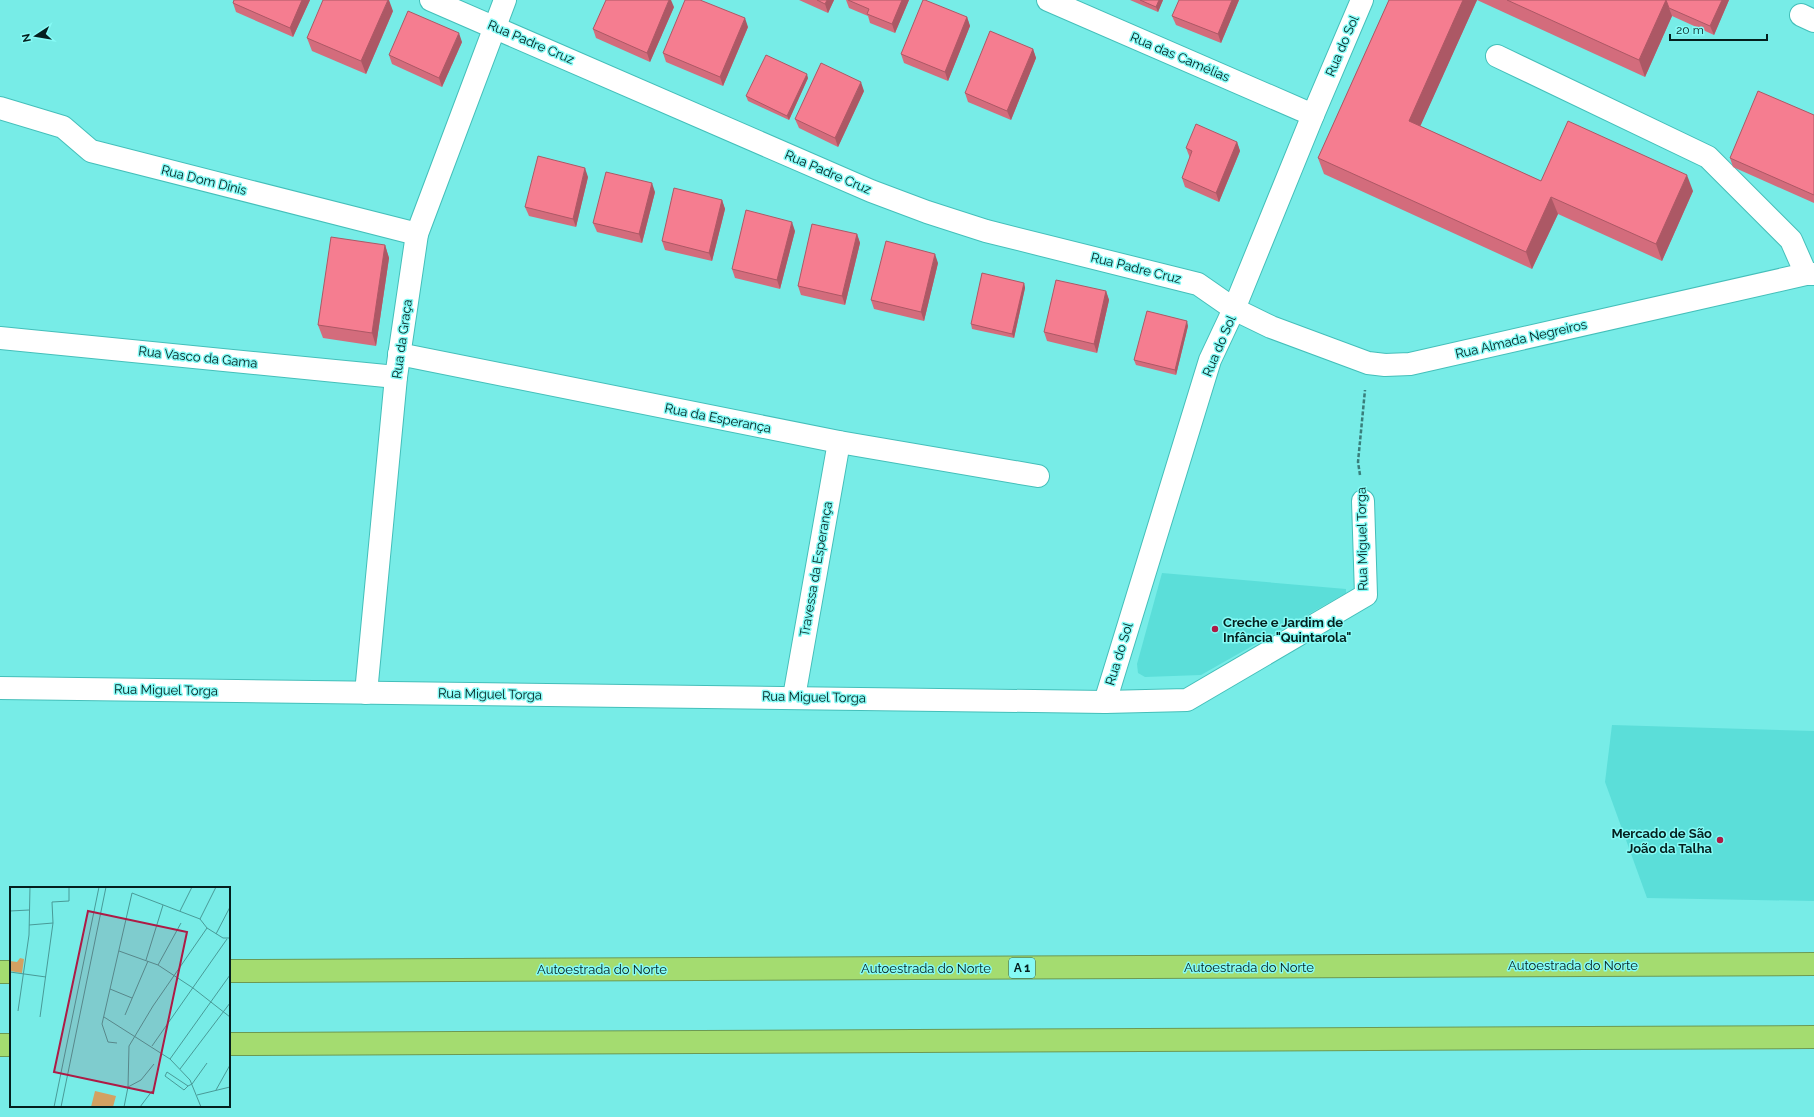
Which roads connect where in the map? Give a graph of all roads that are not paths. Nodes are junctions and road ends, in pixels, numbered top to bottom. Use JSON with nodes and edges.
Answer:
{"nodes":[{"id":1,"x":431,"y":0,"type":"edge"},
{"id":2,"x":505,"y":0,"type":"edge"},
{"id":3,"x":1048,"y":0,"type":"edge"},
{"id":4,"x":1362,"y":0,"type":"edge"},
{"id":5,"x":494,"y":26,"type":"junction"},
{"id":6,"x":1497,"y":56,"type":"dead end"},
{"id":7,"x":0,"y":108,"type":"edge"},
{"id":8,"x":1313,"y":115,"type":"junction"},
{"id":9,"x":417,"y":234,"type":"junction"},
{"id":10,"x":1810,"y":274,"type":"edge"},
{"id":11,"x":1234,"y":309,"type":"junction"},
{"id":12,"x":0,"y":338,"type":"edge"},
{"id":13,"x":400,"y":354,"type":"junction"},
{"id":14,"x":396,"y":377,"type":"junction"},
{"id":15,"x":839,"y":442,"type":"junction"},
{"id":16,"x":1038,"y":476,"type":"dead end"},
{"id":17,"x":1363,"y":501,"type":"road end"},
{"id":18,"x":0,"y":688,"type":"edge"},
{"id":19,"x":366,"y":693,"type":"junction"},
{"id":20,"x":794,"y":697,"type":"junction"},
{"id":21,"x":1105,"y":702,"type":"junction"},
{"id":22,"x":1814,"y":964,"type":"edge"},
{"id":23,"x":230,"y":971,"type":"edge"},
{"id":24,"x":1814,"y":1037,"type":"edge"},
{"id":25,"x":230,"y":1044,"type":"edge"}],
"edges":[{"from":1,"to":5,"type":"street","name":"Rua Padre Cruz"},
{"from":2,"to":5,"type":"street","name":"Rua da Graça"},
{"from":3,"to":8,"type":"street","name":"Rua das Camélias"},
{"from":4,"to":8,"type":"street","name":"Rua do Sol"},
{"from":5,"to":9,"type":"street","name":"Rua da Graça"},
{"from":5,"to":11,"type":"street","name":"Rua Padre Cruz"},
{"from":6,"to":10,"type":"street"},
{"from":7,"to":9,"type":"street","name":"Rua Dom Dinis"},
{"from":8,"to":11,"type":"street","name":"Rua do Sol"},
{"from":9,"to":13,"type":"street","name":"Rua da Graça"},
{"from":10,"to":11,"type":"street","name":"Rua Almada Negreiros"},
{"from":11,"to":21,"type":"street","name":"Rua do Sol"},
{"from":12,"to":14,"type":"street","name":"Rua Vasco da Gama"},
{"from":13,"to":14,"type":"street","name":"Rua da Graça"},
{"from":13,"to":15,"type":"street","name":"Rua da Esperança"},
{"from":14,"to":19,"type":"street","name":"Rua da Graça"},
{"from":15,"to":16,"type":"street","name":"Rua da Esperança"},
{"from":15,"to":20,"type":"street","name":"Travessa da Esperança"},
{"from":17,"to":21,"type":"street","name":"Rua Miguel Torga"},
{"from":18,"to":19,"type":"street","name":"Rua Miguel Torga"},
{"from":19,"to":20,"type":"street","name":"Rua Miguel Torga"},
{"from":20,"to":21,"type":"street","name":"Rua Miguel Torga"},
{"from":22,"to":23,"type":"highway","name":"Autoestrada do Norte","number":"A 1"},
{"from":24,"to":25,"type":"highway"}]}
